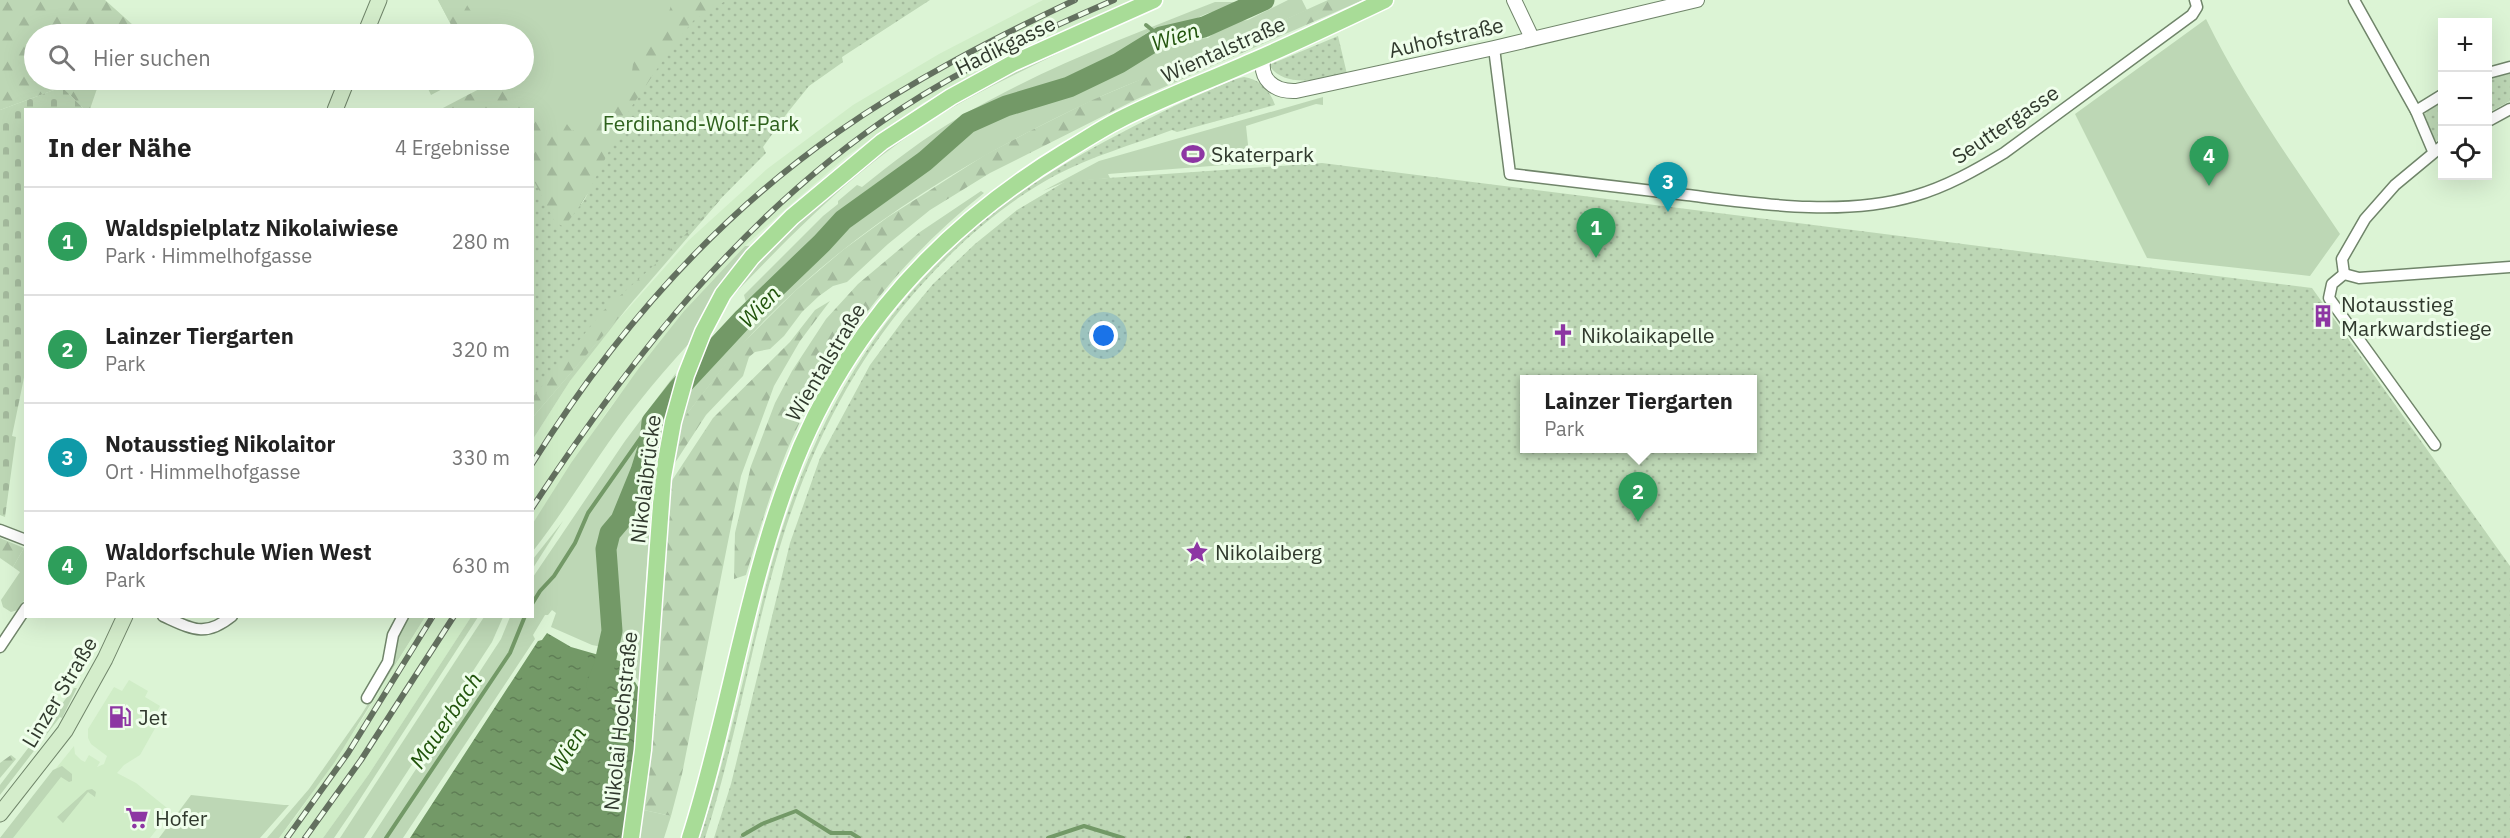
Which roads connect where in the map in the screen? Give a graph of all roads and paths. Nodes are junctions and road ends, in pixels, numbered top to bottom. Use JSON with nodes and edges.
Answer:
{"nodes":[{"id":1,"x":379,"y":0,"type":"edge"},
{"id":2,"x":1154,"y":0,"type":"edge"},
{"id":3,"x":1385,"y":0,"type":"edge"},
{"id":4,"x":1514,"y":0,"type":"edge"},
{"id":5,"x":1696,"y":0,"type":"edge"},
{"id":6,"x":2195,"y":0,"type":"edge"},
{"id":7,"x":2354,"y":0,"type":"edge"},
{"id":8,"x":369,"y":24,"type":"edge"},
{"id":9,"x":1532,"y":38,"type":"junction"},
{"id":10,"x":1494,"y":48,"type":"junction"},
{"id":11,"x":1264,"y":57,"type":"junction"},
{"id":12,"x":2510,"y":67,"type":"edge"},
{"id":13,"x":2491,"y":72,"type":"edge"},
{"id":14,"x":343,"y":90,"type":"edge"},
{"id":15,"x":2438,"y":97,"type":"edge"},
{"id":16,"x":336,"y":108,"type":"edge"},
{"id":17,"x":2510,"y":109,"type":"edge"},
{"id":18,"x":2416,"y":111,"type":"junction"},
{"id":19,"x":2492,"y":118,"type":"edge"},
{"id":20,"x":882,"y":142,"type":"joint"},
{"id":21,"x":2438,"y":149,"type":"edge"},
{"id":22,"x":2510,"y":267,"type":"edge"},
{"id":23,"x":2344,"y":274,"type":"junction"},
{"id":24,"x":2435,"y":445,"type":"dead end"},
{"id":25,"x":0,"y":530,"type":"edge"},
{"id":26,"x":24,"y":539,"type":"edge"},
{"id":27,"x":24,"y":611,"type":"edge"},
{"id":28,"x":653,"y":612,"type":"joint"},
{"id":29,"x":124,"y":618,"type":"edge"},
{"id":30,"x":168,"y":618,"type":"edge"},
{"id":31,"x":229,"y":618,"type":"edge"},
{"id":32,"x":402,"y":618,"type":"edge"},
{"id":33,"x":0,"y":646,"type":"edge"},
{"id":34,"x":368,"y":698,"type":"dead end"},
{"id":35,"x":0,"y":814,"type":"edge"},
{"id":36,"x":631,"y":836,"type":"edge"},
{"id":37,"x":690,"y":838,"type":"edge"}],
"edges":[{"from":1,"to":8,"type":"main road"},
{"from":2,"to":20,"type":"main road","name":"Hadikgasse"},
{"from":3,"to":11,"type":"main road","name":"Wientalstraße"},
{"from":4,"to":9,"type":"street"},
{"from":5,"to":9,"type":"street","name":"Auhofstraße"},
{"from":6,"to":10,"type":"street","name":"Seuttergasse"},
{"from":7,"to":18,"type":"street"},
{"from":9,"to":10,"type":"street","name":"Auhofstraße"},
{"from":10,"to":11,"type":"street","name":"Auhofstraße"},
{"from":11,"to":37,"type":"main road","name":"Wientalstraße"},
{"from":12,"to":13,"type":"street"},
{"from":14,"to":16,"type":"main road"},
{"from":15,"to":18,"type":"street"},
{"from":17,"to":19,"type":"street"},
{"from":18,"to":21,"type":"street"},
{"from":20,"to":28,"type":"main road","name":"Nikolaibrücke"},
{"from":21,"to":23,"type":"street"},
{"from":22,"to":23,"type":"street"},
{"from":23,"to":24,"type":"street"},
{"from":25,"to":26,"type":"street"},
{"from":27,"to":33,"type":"street"},
{"from":28,"to":36,"type":"main road","name":"Nikolai Hochstraße"},
{"from":29,"to":35,"type":"main road","name":"Linzer Straße"},
{"from":30,"to":31,"type":"street"},
{"from":32,"to":34,"type":"street"}]}
